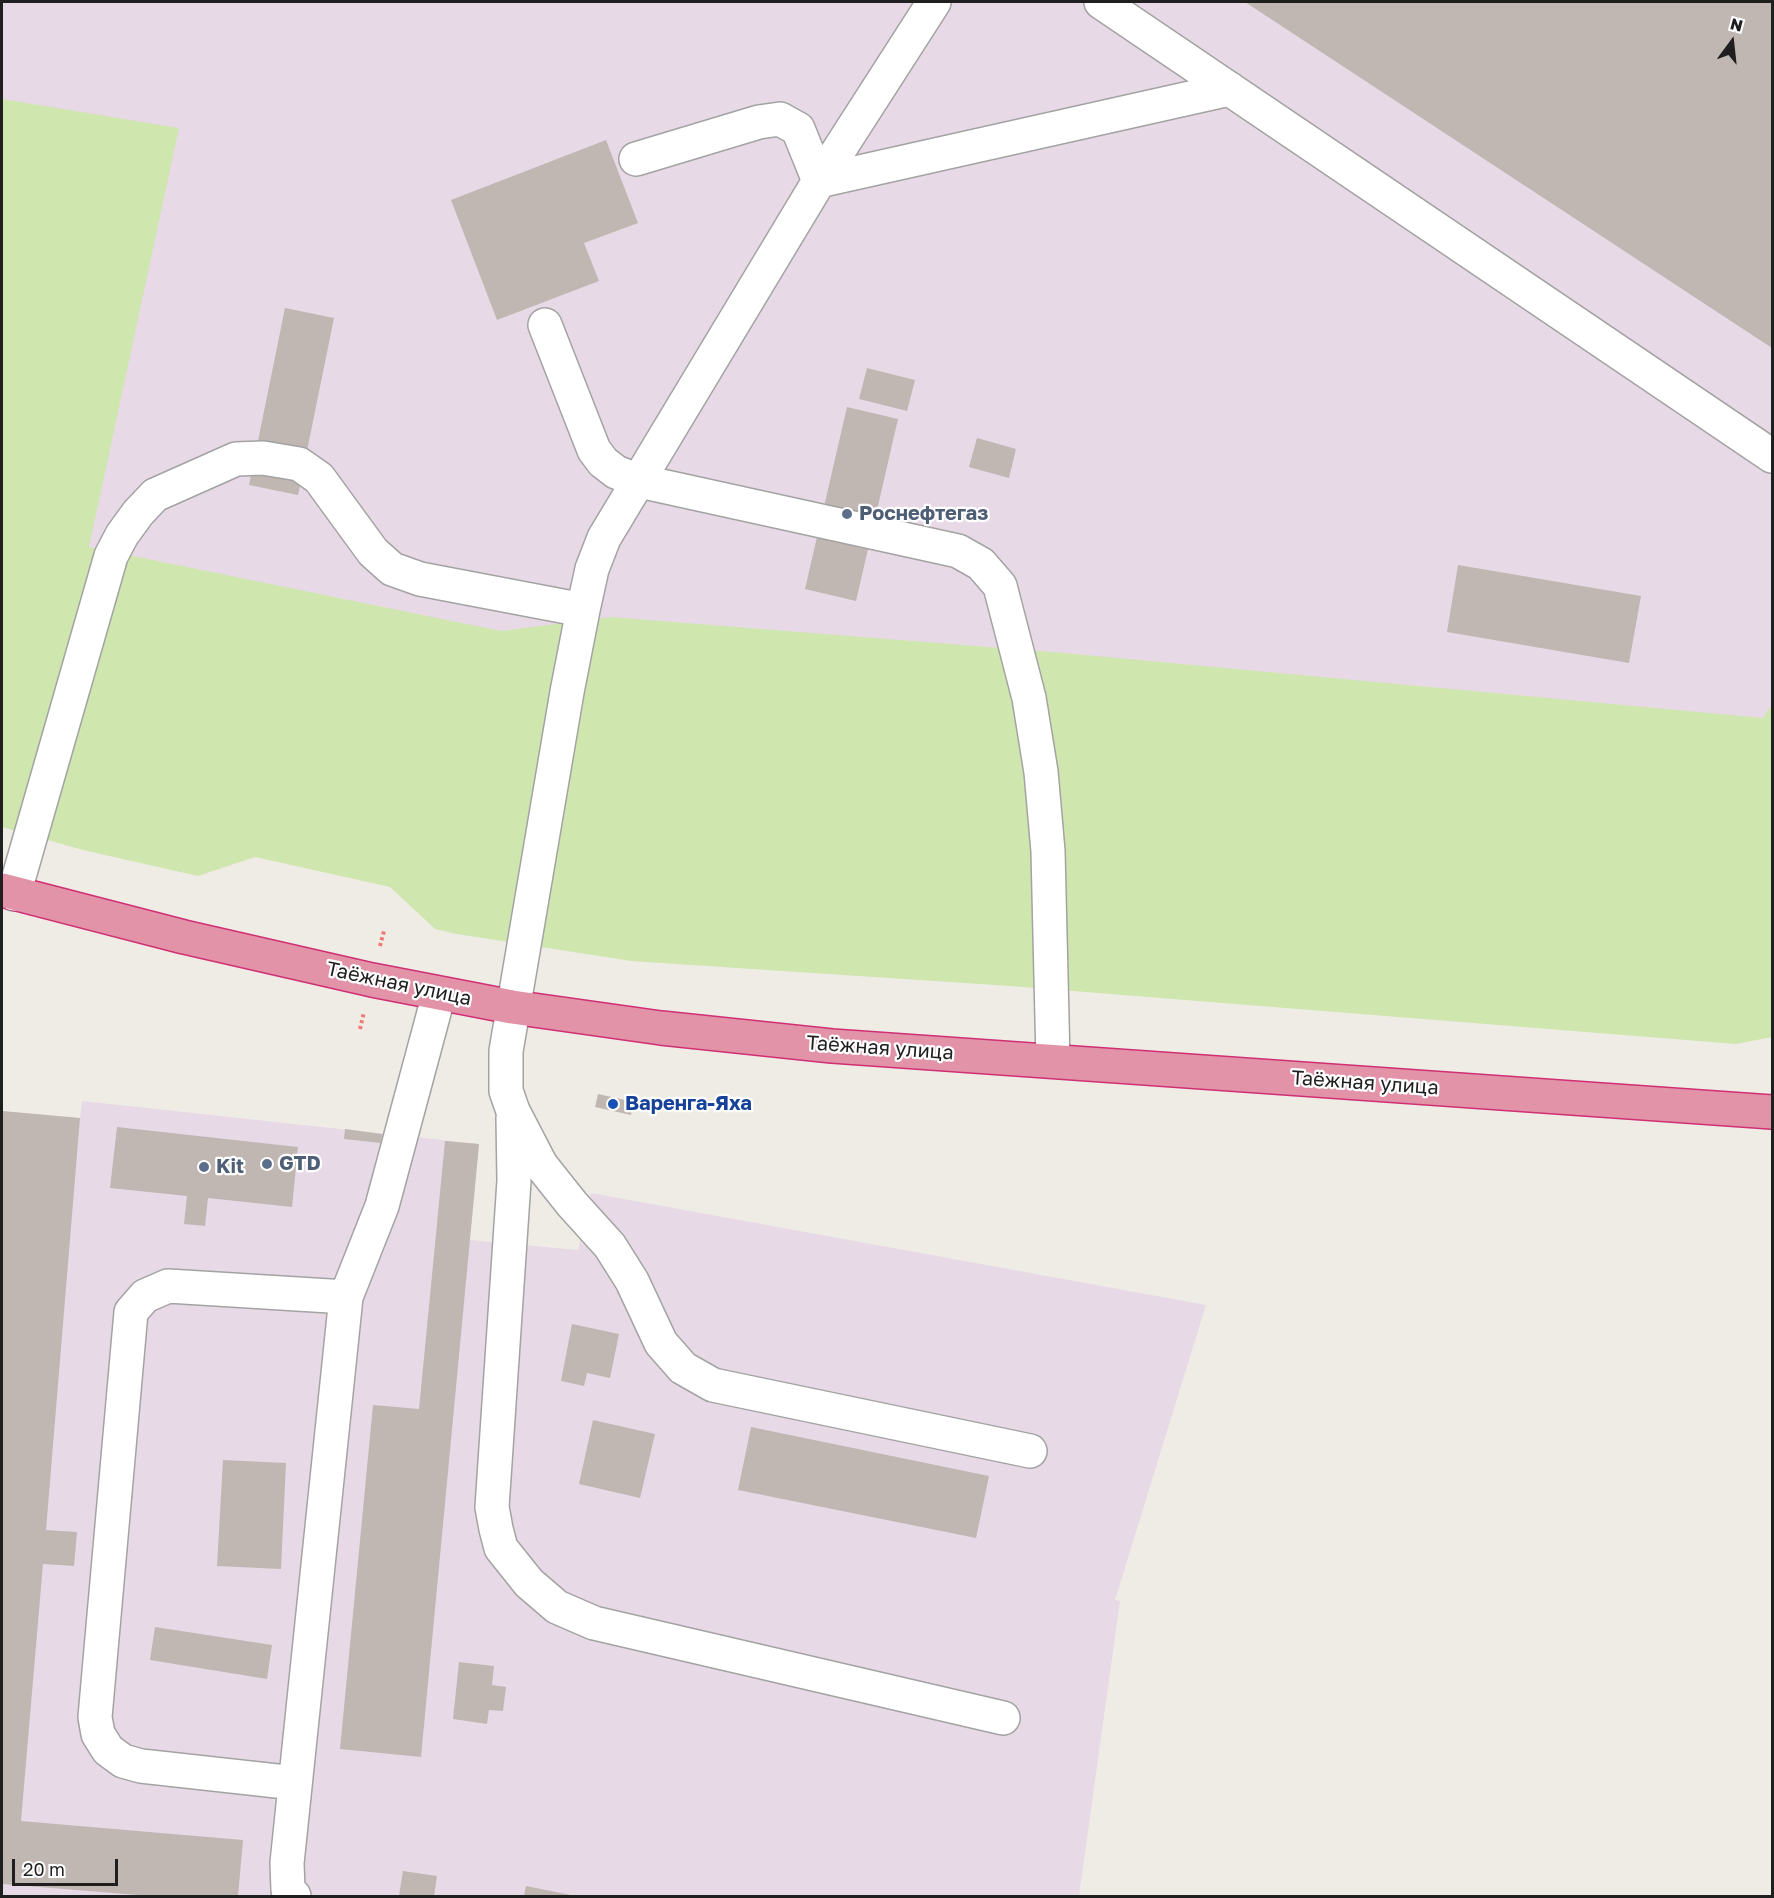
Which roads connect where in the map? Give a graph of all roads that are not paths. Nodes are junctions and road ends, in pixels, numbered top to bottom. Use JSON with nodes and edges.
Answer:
{"nodes":[{"id":1,"x":934,"y":2,"type":"edge"},
{"id":2,"x":1101,"y":2,"type":"edge"},
{"id":3,"x":1230,"y":89,"type":"junction"},
{"id":4,"x":636,"y":159,"type":"dead end"},
{"id":5,"x":819,"y":181,"type":"junction"},
{"id":6,"x":545,"y":325,"type":"dead end"},
{"id":7,"x":1773,"y":456,"type":"edge"},
{"id":8,"x":639,"y":481,"type":"junction"},
{"id":9,"x":583,"y":610,"type":"junction"},
{"id":10,"x":8,"y":892,"type":"edge"},
{"id":11,"x":440,"y":994,"type":"junction"},
{"id":12,"x":512,"y":1007,"type":"junction"},
{"id":13,"x":1053,"y":1061,"type":"junction"},
{"id":14,"x":513,"y":1111,"type":"junction"},
{"id":15,"x":1773,"y":1112,"type":"edge"},
{"id":16,"x":346,"y":1297,"type":"junction"},
{"id":17,"x":1030,"y":1451,"type":"dead end"},
{"id":18,"x":1004,"y":1718,"type":"dead end"},
{"id":19,"x":296,"y":1783,"type":"junction"},
{"id":20,"x":294,"y":1896,"type":"edge"}],
"edges":[{"from":1,"to":5,"type":"lane"},
{"from":2,"to":3,"type":"lane"},
{"from":3,"to":5,"type":"lane"},
{"from":3,"to":7,"type":"lane"},
{"from":4,"to":5,"type":"lane"},
{"from":5,"to":8,"type":"lane"},
{"from":6,"to":8,"type":"lane"},
{"from":8,"to":9,"type":"lane"},
{"from":8,"to":13,"type":"lane"},
{"from":9,"to":10,"type":"lane"},
{"from":9,"to":12,"type":"lane"},
{"from":10,"to":11,"type":"highway","name":"Таёжная улица"},
{"from":11,"to":12,"type":"highway","name":"Таёжная улица"},
{"from":11,"to":16,"type":"lane"},
{"from":12,"to":13,"type":"highway","name":"Таёжная улица"},
{"from":12,"to":14,"type":"lane"},
{"from":13,"to":15,"type":"highway","name":"Таёжная улица"},
{"from":14,"to":17,"type":"lane"},
{"from":14,"to":18,"type":"lane"},
{"from":16,"to":19,"type":"lane"},
{"from":16,"to":19,"type":"lane"},
{"from":19,"to":20,"type":"lane"}]}
